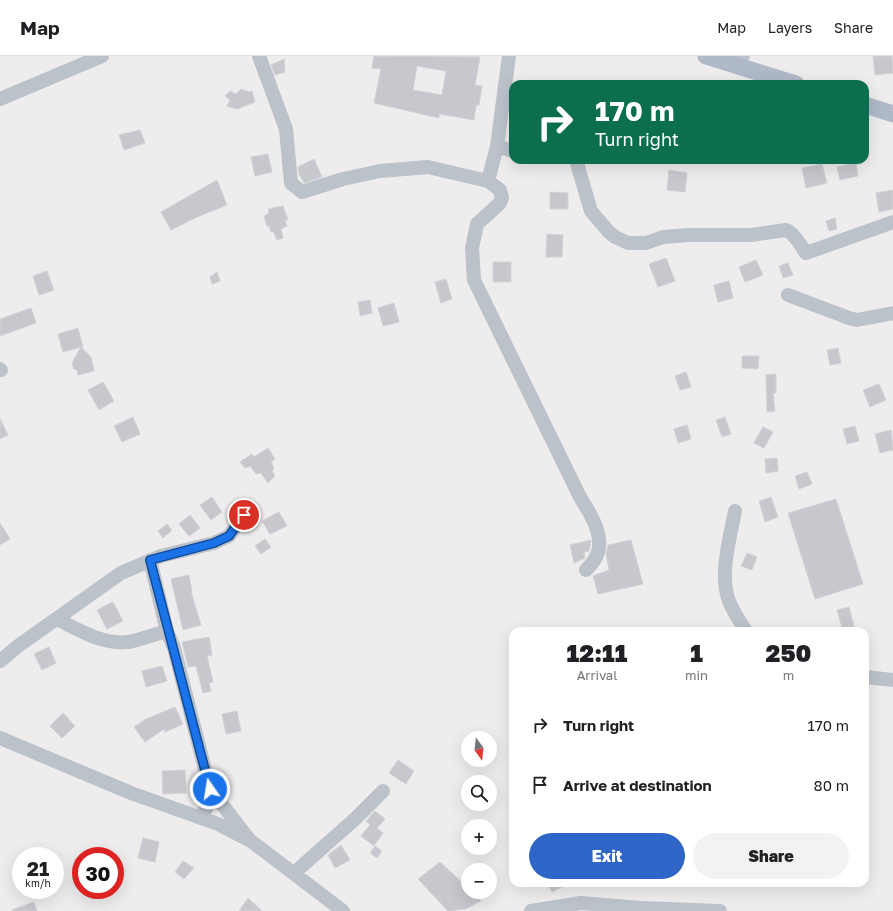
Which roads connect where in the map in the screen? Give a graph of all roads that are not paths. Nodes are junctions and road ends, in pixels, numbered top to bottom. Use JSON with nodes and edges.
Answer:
{"nodes":[{"id":1,"x":102,"y":56,"type":"edge"},
{"id":2,"x":260,"y":56,"type":"edge"},
{"id":3,"x":510,"y":56,"type":"edge"},
{"id":4,"x":706,"y":56,"type":"edge"},
{"id":5,"x":743,"y":56,"type":"edge"},
{"id":6,"x":727,"y":63,"type":"junction"},
{"id":7,"x":783,"y":80,"type":"edge"},
{"id":8,"x":0,"y":99,"type":"edge"},
{"id":9,"x":869,"y":106,"type":"edge"},
{"id":10,"x":893,"y":114,"type":"edge"},
{"id":11,"x":497,"y":146,"type":"junction"},
{"id":12,"x":509,"y":150,"type":"edge"},
{"id":13,"x":577,"y":164,"type":"edge"},
{"id":14,"x":488,"y":181,"type":"junction"},
{"id":15,"x":893,"y":222,"type":"edge"},
{"id":16,"x":788,"y":295,"type":"dead end"},
{"id":17,"x":893,"y":313,"type":"edge"},
{"id":18,"x":735,"y":511,"type":"dead end"},
{"id":19,"x":244,"y":515,"type":"dead end"},
{"id":20,"x":150,"y":560,"type":"junction"},
{"id":21,"x":586,"y":570,"type":"dead end"},
{"id":22,"x":57,"y":619,"type":"junction"},
{"id":23,"x":744,"y":627,"type":"edge"},
{"id":24,"x":167,"y":631,"type":"junction"},
{"id":25,"x":0,"y":661,"type":"edge"},
{"id":26,"x":869,"y":678,"type":"edge"},
{"id":27,"x":893,"y":680,"type":"edge"},
{"id":28,"x":0,"y":738,"type":"edge"},
{"id":29,"x":210,"y":789,"type":"junction"},
{"id":30,"x":383,"y":791,"type":"dead end"},
{"id":31,"x":201,"y":818,"type":"junction"},
{"id":32,"x":251,"y":841,"type":"junction"},
{"id":33,"x":294,"y":873,"type":"junction"},
{"id":34,"x":344,"y":911,"type":"edge"},
{"id":35,"x":531,"y":911,"type":"edge"},
{"id":36,"x":720,"y":911,"type":"edge"}],
"edges":[{"from":1,"to":8,"type":"street"},
{"from":2,"to":14,"type":"street"},
{"from":3,"to":11,"type":"street"},
{"from":4,"to":6,"type":"main road"},
{"from":5,"to":6,"type":"street"},
{"from":6,"to":7,"type":"main road"},
{"from":9,"to":10,"type":"main road"},
{"from":11,"to":12,"type":"street"},
{"from":11,"to":14,"type":"street"},
{"from":13,"to":15,"type":"street"},
{"from":14,"to":21,"type":"street"},
{"from":16,"to":17,"type":"street"},
{"from":18,"to":23,"type":"street"},
{"from":19,"to":20,"type":"street"},
{"from":20,"to":22,"type":"street"},
{"from":20,"to":24,"type":"street"},
{"from":22,"to":24,"type":"street"},
{"from":22,"to":25,"type":"street"},
{"from":24,"to":29,"type":"street"},
{"from":26,"to":27,"type":"street"},
{"from":28,"to":31,"type":"street"},
{"from":29,"to":31,"type":"street"},
{"from":29,"to":32,"type":"street"},
{"from":30,"to":33,"type":"street"},
{"from":31,"to":32,"type":"street"},
{"from":32,"to":33,"type":"street"},
{"from":33,"to":34,"type":"street"},
{"from":35,"to":36,"type":"street"}]}
